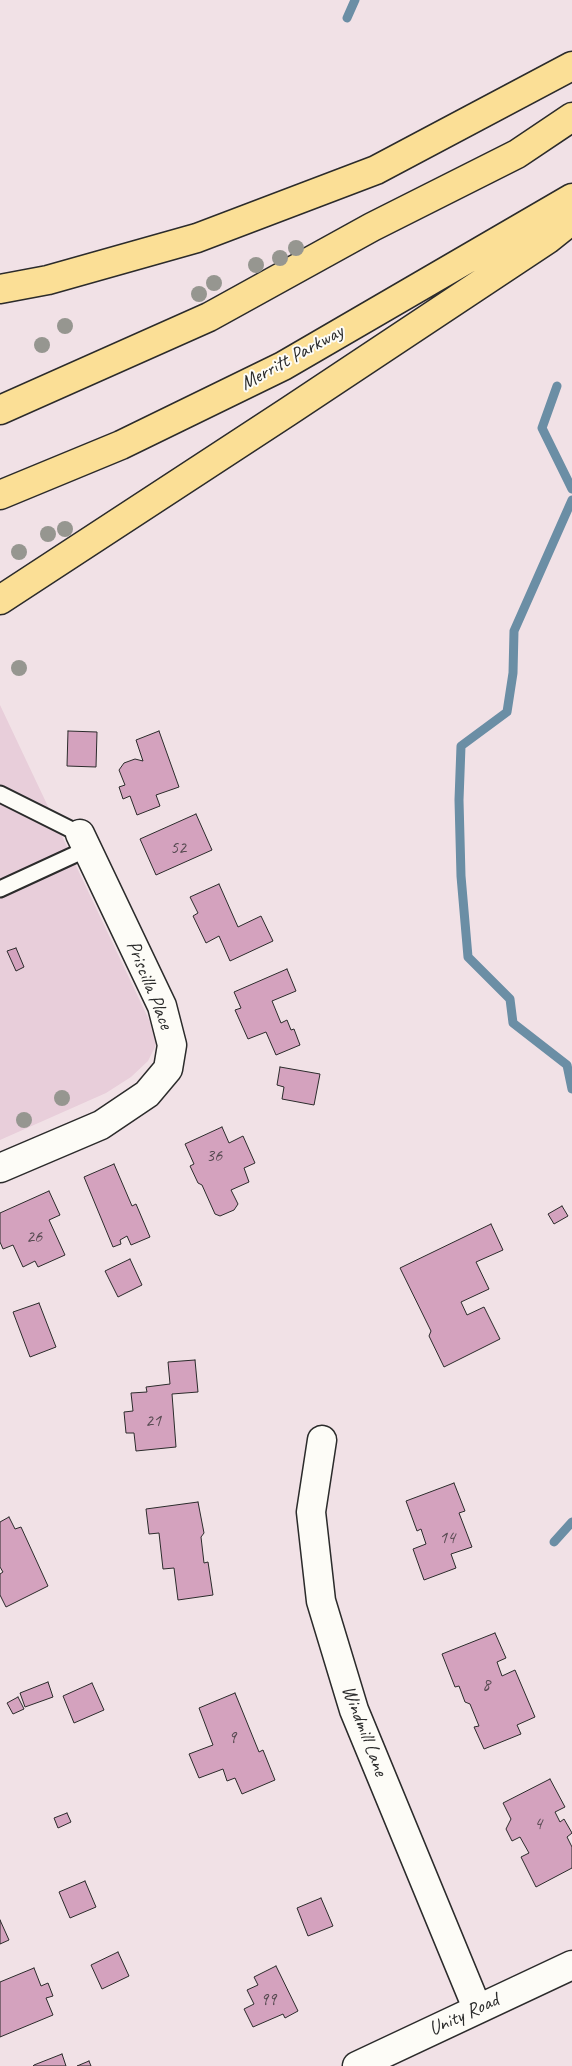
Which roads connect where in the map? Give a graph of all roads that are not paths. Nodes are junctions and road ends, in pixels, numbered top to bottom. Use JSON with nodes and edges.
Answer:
{"nodes":[{"id":1,"x":572,"y":66,"type":"edge"},
{"id":2,"x":572,"y":117,"type":"edge"},
{"id":3,"x":572,"y":198,"type":"edge"},
{"id":4,"x":572,"y":220,"type":"edge"},
{"id":5,"x":0,"y":289,"type":"edge"},
{"id":6,"x":0,"y":410,"type":"edge"},
{"id":7,"x":0,"y":496,"type":"edge"},
{"id":8,"x":0,"y":600,"type":"edge"},
{"id":9,"x":0,"y":794,"type":"edge"},
{"id":10,"x":84,"y":841,"type":"junction"},
{"id":11,"x":0,"y":889,"type":"edge"},
{"id":12,"x":0,"y":1168,"type":"edge"},
{"id":13,"x":322,"y":1440,"type":"dead end"},
{"id":14,"x":572,"y":1965,"type":"edge"},
{"id":15,"x":477,"y":2008,"type":"junction"},
{"id":16,"x":357,"y":2066,"type":"edge"}],
"edges":[{"from":1,"to":5,"type":"highway"},
{"from":2,"to":6,"type":"highway"},
{"from":3,"to":7,"type":"highway","name":"Merritt Parkway"},
{"from":4,"to":8,"type":"highway"},
{"from":9,"to":10,"type":"lane"},
{"from":10,"to":11,"type":"lane"},
{"from":10,"to":12,"type":"street","name":"Priscilla Place"},
{"from":13,"to":15,"type":"street","name":"Windmill Lane"},
{"from":14,"to":15,"type":"street","name":"Unity Road"},
{"from":15,"to":16,"type":"street","name":"Unity Road"}]}
